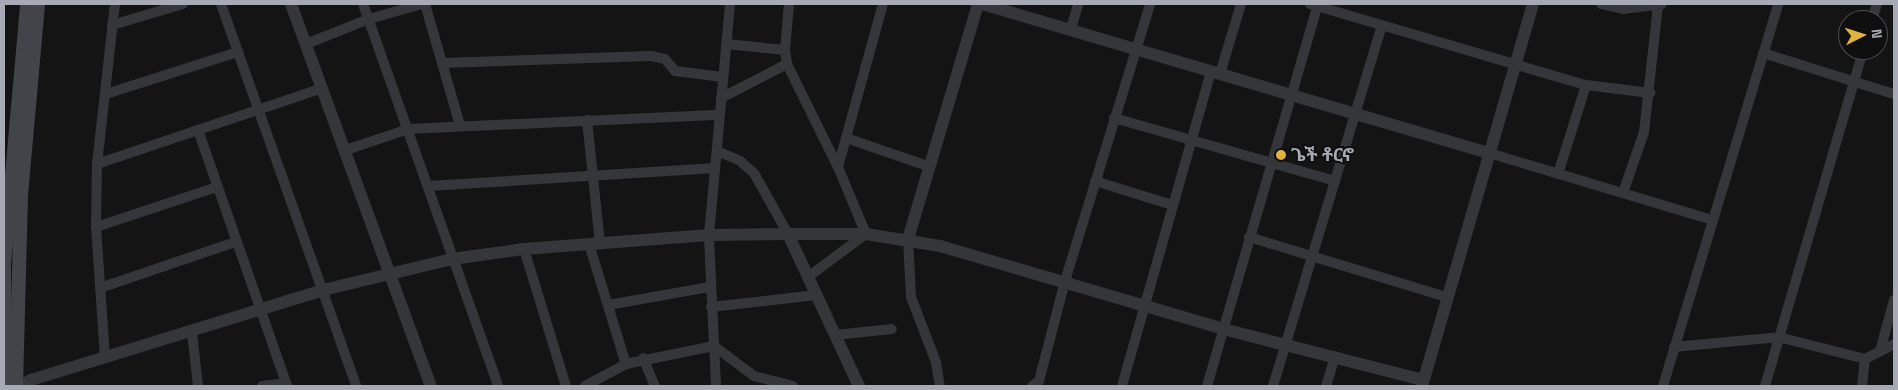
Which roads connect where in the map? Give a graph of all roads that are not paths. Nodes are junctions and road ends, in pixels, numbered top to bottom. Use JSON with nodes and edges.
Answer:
{"nodes":[{"id":1,"x":27,"y":4,"type":"edge"},
{"id":2,"x":38,"y":4,"type":"edge"},
{"id":3,"x":115,"y":4,"type":"edge"},
{"id":4,"x":183,"y":4,"type":"edge"},
{"id":5,"x":221,"y":4,"type":"edge"},
{"id":6,"x":291,"y":4,"type":"edge"},
{"id":7,"x":363,"y":4,"type":"edge"},
{"id":8,"x":423,"y":4,"type":"edge"},
{"id":9,"x":728,"y":4,"type":"edge"},
{"id":10,"x":788,"y":4,"type":"edge"},
{"id":11,"x":882,"y":4,"type":"edge"},
{"id":12,"x":978,"y":4,"type":"edge"},
{"id":13,"x":982,"y":4,"type":"edge"},
{"id":14,"x":1078,"y":4,"type":"edge"},
{"id":15,"x":1150,"y":4,"type":"edge"},
{"id":16,"x":1240,"y":4,"type":"edge"},
{"id":17,"x":1315,"y":4,"type":"edge"},
{"id":18,"x":1533,"y":4,"type":"edge"},
{"id":19,"x":1600,"y":4,"type":"edge"},
{"id":20,"x":1660,"y":4,"type":"edge"},
{"id":21,"x":1778,"y":4,"type":"edge"},
{"id":22,"x":369,"y":19,"type":"junction"},
{"id":23,"x":112,"y":25,"type":"junction"},
{"id":24,"x":1382,"y":25,"type":"junction"},
{"id":25,"x":1071,"y":29,"type":"junction"},
{"id":26,"x":306,"y":44,"type":"junction"},
{"id":27,"x":726,"y":44,"type":"junction"},
{"id":28,"x":1138,"y":48,"type":"junction"},
{"id":29,"x":785,"y":50,"type":"junction"},
{"id":30,"x":238,"y":52,"type":"junction"},
{"id":31,"x":1763,"y":53,"type":"junction"},
{"id":32,"x":1860,"y":60,"type":"edge"},
{"id":33,"x":442,"y":62,"type":"junction"},
{"id":34,"x":787,"y":64,"type":"junction"},
{"id":35,"x":1515,"y":65,"type":"junction"},
{"id":36,"x":1216,"y":72,"type":"junction"},
{"id":37,"x":723,"y":77,"type":"junction"},
{"id":38,"x":1853,"y":81,"type":"junction"},
{"id":39,"x":1586,"y":85,"type":"junction"},
{"id":40,"x":323,"y":88,"type":"junction"},
{"id":41,"x":1651,"y":93,"type":"junction"},
{"id":42,"x":106,"y":94,"type":"junction"},
{"id":43,"x":1291,"y":94,"type":"junction"},
{"id":44,"x":1894,"y":94,"type":"edge"},
{"id":45,"x":721,"y":98,"type":"junction"},
{"id":46,"x":258,"y":110,"type":"junction"},
{"id":47,"x":1356,"y":114,"type":"junction"},
{"id":48,"x":720,"y":115,"type":"junction"},
{"id":49,"x":1114,"y":118,"type":"junction"},
{"id":50,"x":587,"y":120,"type":"junction"},
{"id":51,"x":460,"y":125,"type":"junction"},
{"id":52,"x":408,"y":129,"type":"junction"},
{"id":53,"x":198,"y":130,"type":"junction"},
{"id":54,"x":846,"y":138,"type":"junction"},
{"id":55,"x":1191,"y":140,"type":"junction"},
{"id":56,"x":346,"y":150,"type":"junction"},
{"id":57,"x":717,"y":151,"type":"junction"},
{"id":58,"x":1489,"y":153,"type":"junction"},
{"id":59,"x":1271,"y":163,"type":"junction"},
{"id":60,"x":97,"y":164,"type":"junction"},
{"id":61,"x":928,"y":166,"type":"junction"},
{"id":62,"x":838,"y":167,"type":"junction"},
{"id":63,"x":715,"y":168,"type":"junction"},
{"id":64,"x":1558,"y":174,"type":"junction"},
{"id":65,"x":592,"y":175,"type":"junction"},
{"id":66,"x":1095,"y":181,"type":"junction"},
{"id":67,"x":1335,"y":181,"type":"junction"},
{"id":68,"x":428,"y":186,"type":"junction"},
{"id":69,"x":217,"y":188,"type":"junction"},
{"id":70,"x":1623,"y":193,"type":"junction"},
{"id":71,"x":1172,"y":205,"type":"junction"},
{"id":72,"x":1713,"y":220,"type":"junction"},
{"id":73,"x":96,"y":227,"type":"junction"},
{"id":74,"x":788,"y":234,"type":"junction"},
{"id":75,"x":866,"y":234,"type":"junction"},
{"id":76,"x":709,"y":235,"type":"junction"},
{"id":77,"x":1249,"y":237,"type":"junction"},
{"id":78,"x":908,"y":239,"type":"junction"},
{"id":79,"x":235,"y":242,"type":"junction"},
{"id":80,"x":594,"y":244,"type":"junction"},
{"id":81,"x":524,"y":249,"type":"junction"},
{"id":82,"x":1312,"y":256,"type":"junction"},
{"id":83,"x":452,"y":259,"type":"junction"},
{"id":84,"x":391,"y":274,"type":"junction"},
{"id":85,"x":808,"y":277,"type":"junction"},
{"id":86,"x":1065,"y":281,"type":"junction"},
{"id":87,"x":710,"y":287,"type":"junction"},
{"id":88,"x":100,"y":288,"type":"junction"},
{"id":89,"x":323,"y":290,"type":"junction"},
{"id":90,"x":816,"y":294,"type":"junction"},
{"id":91,"x":1447,"y":297,"type":"junction"},
{"id":92,"x":1894,"y":300,"type":"edge"},
{"id":93,"x":1144,"y":304,"type":"junction"},
{"id":94,"x":608,"y":305,"type":"junction"},
{"id":95,"x":711,"y":307,"type":"junction"},
{"id":96,"x":260,"y":311,"type":"junction"},
{"id":97,"x":892,"y":329,"type":"dead end"},
{"id":98,"x":1223,"y":329,"type":"junction"},
{"id":99,"x":192,"y":333,"type":"junction"},
{"id":100,"x":834,"y":335,"type":"junction"},
{"id":101,"x":1779,"y":337,"type":"junction"},
{"id":102,"x":1285,"y":344,"type":"junction"},
{"id":103,"x":1894,"y":344,"type":"edge"},
{"id":104,"x":714,"y":346,"type":"junction"},
{"id":105,"x":1674,"y":348,"type":"junction"},
{"id":106,"x":1880,"y":351,"type":"junction"},
{"id":107,"x":1335,"y":356,"type":"junction"},
{"id":108,"x":105,"y":358,"type":"junction"},
{"id":109,"x":644,"y":358,"type":"junction"},
{"id":110,"x":1865,"y":359,"type":"junction"},
{"id":111,"x":626,"y":364,"type":"junction"},
{"id":112,"x":17,"y":383,"type":"edge"},
{"id":113,"x":1422,"y":383,"type":"edge"},
{"id":114,"x":286,"y":384,"type":"edge"},
{"id":115,"x":1037,"y":384,"type":"edge"},
{"id":116,"x":198,"y":386,"type":"edge"},
{"id":117,"x":262,"y":386,"type":"edge"},
{"id":118,"x":356,"y":386,"type":"edge"},
{"id":119,"x":431,"y":386,"type":"edge"},
{"id":120,"x":498,"y":386,"type":"edge"},
{"id":121,"x":566,"y":386,"type":"edge"},
{"id":122,"x":588,"y":386,"type":"edge"},
{"id":123,"x":655,"y":386,"type":"edge"},
{"id":124,"x":716,"y":386,"type":"edge"},
{"id":125,"x":793,"y":386,"type":"edge"},
{"id":126,"x":859,"y":386,"type":"edge"},
{"id":127,"x":940,"y":386,"type":"edge"},
{"id":128,"x":1122,"y":386,"type":"edge"},
{"id":129,"x":1207,"y":386,"type":"edge"},
{"id":130,"x":1273,"y":386,"type":"edge"},
{"id":131,"x":1326,"y":386,"type":"edge"},
{"id":132,"x":1663,"y":386,"type":"edge"},
{"id":133,"x":1766,"y":386,"type":"edge"},
{"id":134,"x":1862,"y":386,"type":"edge"}],
"edges":[{"from":1,"to":112,"type":"main road"},
{"from":2,"to":112,"type":"main road"},
{"from":3,"to":23,"type":"street"},
{"from":4,"to":23,"type":"street"},
{"from":5,"to":30,"type":"street"},
{"from":6,"to":26,"type":"street"},
{"from":7,"to":22,"type":"street"},
{"from":8,"to":22,"type":"street"},
{"from":8,"to":33,"type":"street"},
{"from":9,"to":27,"type":"street"},
{"from":10,"to":29,"type":"street"},
{"from":11,"to":54,"type":"street"},
{"from":12,"to":61,"type":"street"},
{"from":13,"to":25,"type":"street"},
{"from":14,"to":25,"type":"street"},
{"from":15,"to":28,"type":"street"},
{"from":16,"to":36,"type":"street"},
{"from":17,"to":24,"type":"street"},
{"from":17,"to":43,"type":"street"},
{"from":18,"to":35,"type":"street"},
{"from":19,"to":20,"type":"street"},
{"from":20,"to":41,"type":"street"},
{"from":21,"to":31,"type":"street"},
{"from":22,"to":26,"type":"street"},
{"from":22,"to":52,"type":"street"},
{"from":23,"to":42,"type":"street"},
{"from":24,"to":35,"type":"street"},
{"from":24,"to":47,"type":"street"},
{"from":25,"to":28,"type":"street"},
{"from":26,"to":40,"type":"street"},
{"from":27,"to":29,"type":"street"},
{"from":27,"to":37,"type":"street"},
{"from":28,"to":36,"type":"street"},
{"from":28,"to":49,"type":"street"},
{"from":29,"to":34,"type":"street"},
{"from":30,"to":42,"type":"street"},
{"from":30,"to":46,"type":"street"},
{"from":31,"to":38,"type":"street"},
{"from":31,"to":72,"type":"street"},
{"from":32,"to":38,"type":"street"},
{"from":33,"to":37,"type":"street"},
{"from":33,"to":51,"type":"street"},
{"from":34,"to":45,"type":"street"},
{"from":34,"to":62,"type":"street"},
{"from":35,"to":39,"type":"street"},
{"from":35,"to":58,"type":"street"},
{"from":36,"to":43,"type":"street"},
{"from":36,"to":55,"type":"street"},
{"from":37,"to":45,"type":"street"},
{"from":38,"to":44,"type":"street"},
{"from":38,"to":101,"type":"street"},
{"from":39,"to":41,"type":"street"},
{"from":39,"to":64,"type":"street"},
{"from":40,"to":46,"type":"street"},
{"from":40,"to":56,"type":"street"},
{"from":41,"to":70,"type":"street"},
{"from":42,"to":60,"type":"street"},
{"from":43,"to":47,"type":"street"},
{"from":43,"to":59,"type":"street"},
{"from":45,"to":48,"type":"street"},
{"from":46,"to":53,"type":"street"},
{"from":46,"to":89,"type":"street"},
{"from":47,"to":58,"type":"street"},
{"from":47,"to":67,"type":"street"},
{"from":48,"to":50,"type":"street"},
{"from":48,"to":57,"type":"street"},
{"from":49,"to":55,"type":"street"},
{"from":49,"to":66,"type":"street"},
{"from":50,"to":51,"type":"street"},
{"from":50,"to":65,"type":"street"},
{"from":51,"to":52,"type":"street"},
{"from":52,"to":56,"type":"street"},
{"from":52,"to":68,"type":"street"},
{"from":53,"to":60,"type":"street"},
{"from":53,"to":69,"type":"street"},
{"from":54,"to":61,"type":"street"},
{"from":54,"to":62,"type":"street"},
{"from":55,"to":59,"type":"street"},
{"from":55,"to":71,"type":"street"},
{"from":56,"to":84,"type":"street"},
{"from":57,"to":63,"type":"street"},
{"from":57,"to":74,"type":"street"},
{"from":58,"to":64,"type":"street"},
{"from":58,"to":91,"type":"street"},
{"from":59,"to":67,"type":"street"},
{"from":59,"to":77,"type":"street"},
{"from":60,"to":73,"type":"street"},
{"from":61,"to":78,"type":"street"},
{"from":62,"to":75,"type":"street"},
{"from":63,"to":65,"type":"street"},
{"from":63,"to":76,"type":"street"},
{"from":64,"to":70,"type":"street"},
{"from":65,"to":68,"type":"street"},
{"from":65,"to":80,"type":"street"},
{"from":66,"to":71,"type":"street"},
{"from":66,"to":86,"type":"street"},
{"from":67,"to":82,"type":"street"},
{"from":68,"to":83,"type":"street"},
{"from":69,"to":73,"type":"street"},
{"from":69,"to":79,"type":"street"},
{"from":70,"to":72,"type":"street"},
{"from":71,"to":93,"type":"street"},
{"from":72,"to":105,"type":"street"},
{"from":73,"to":88,"type":"street"},
{"from":74,"to":75,"type":"street"},
{"from":74,"to":76,"type":"street"},
{"from":74,"to":85,"type":"street"},
{"from":75,"to":78,"type":"street"},
{"from":75,"to":85,"type":"street"},
{"from":76,"to":80,"type":"street"},
{"from":76,"to":87,"type":"street"},
{"from":77,"to":82,"type":"street"},
{"from":77,"to":98,"type":"street"},
{"from":78,"to":86,"type":"street"},
{"from":78,"to":127,"type":"street"},
{"from":79,"to":88,"type":"street"},
{"from":79,"to":96,"type":"street"},
{"from":80,"to":81,"type":"street"},
{"from":80,"to":94,"type":"street"},
{"from":81,"to":83,"type":"street"},
{"from":81,"to":121,"type":"street"},
{"from":82,"to":91,"type":"street"},
{"from":82,"to":102,"type":"street"},
{"from":83,"to":84,"type":"street"},
{"from":83,"to":120,"type":"street"},
{"from":84,"to":89,"type":"street"},
{"from":84,"to":119,"type":"street"},
{"from":85,"to":90,"type":"street"},
{"from":86,"to":93,"type":"street"},
{"from":86,"to":115,"type":"street"},
{"from":87,"to":94,"type":"street"},
{"from":87,"to":95,"type":"street"},
{"from":88,"to":108,"type":"street"},
{"from":89,"to":96,"type":"street"},
{"from":89,"to":118,"type":"street"},
{"from":90,"to":95,"type":"street"},
{"from":90,"to":100,"type":"street"},
{"from":91,"to":113,"type":"street"},
{"from":92,"to":106,"type":"street"},
{"from":93,"to":98,"type":"street"},
{"from":93,"to":128,"type":"street"},
{"from":94,"to":111,"type":"street"},
{"from":95,"to":104,"type":"street"},
{"from":96,"to":99,"type":"street"},
{"from":96,"to":114,"type":"street"},
{"from":97,"to":100,"type":"street"},
{"from":98,"to":102,"type":"street"},
{"from":98,"to":129,"type":"street"},
{"from":99,"to":108,"type":"street"},
{"from":99,"to":116,"type":"street"},
{"from":100,"to":126,"type":"street"},
{"from":101,"to":105,"type":"street"},
{"from":101,"to":110,"type":"street"},
{"from":101,"to":133,"type":"street"},
{"from":102,"to":107,"type":"street"},
{"from":102,"to":130,"type":"street"},
{"from":103,"to":106,"type":"street"},
{"from":104,"to":109,"type":"street"},
{"from":104,"to":124,"type":"street"},
{"from":104,"to":125,"type":"street"},
{"from":105,"to":132,"type":"street"},
{"from":106,"to":110,"type":"street"},
{"from":107,"to":113,"type":"street"},
{"from":107,"to":131,"type":"street"},
{"from":108,"to":112,"type":"street"},
{"from":109,"to":111,"type":"street"},
{"from":109,"to":123,"type":"street"},
{"from":110,"to":134,"type":"street"},
{"from":111,"to":122,"type":"street"},
{"from":114,"to":117,"type":"street"}]}
